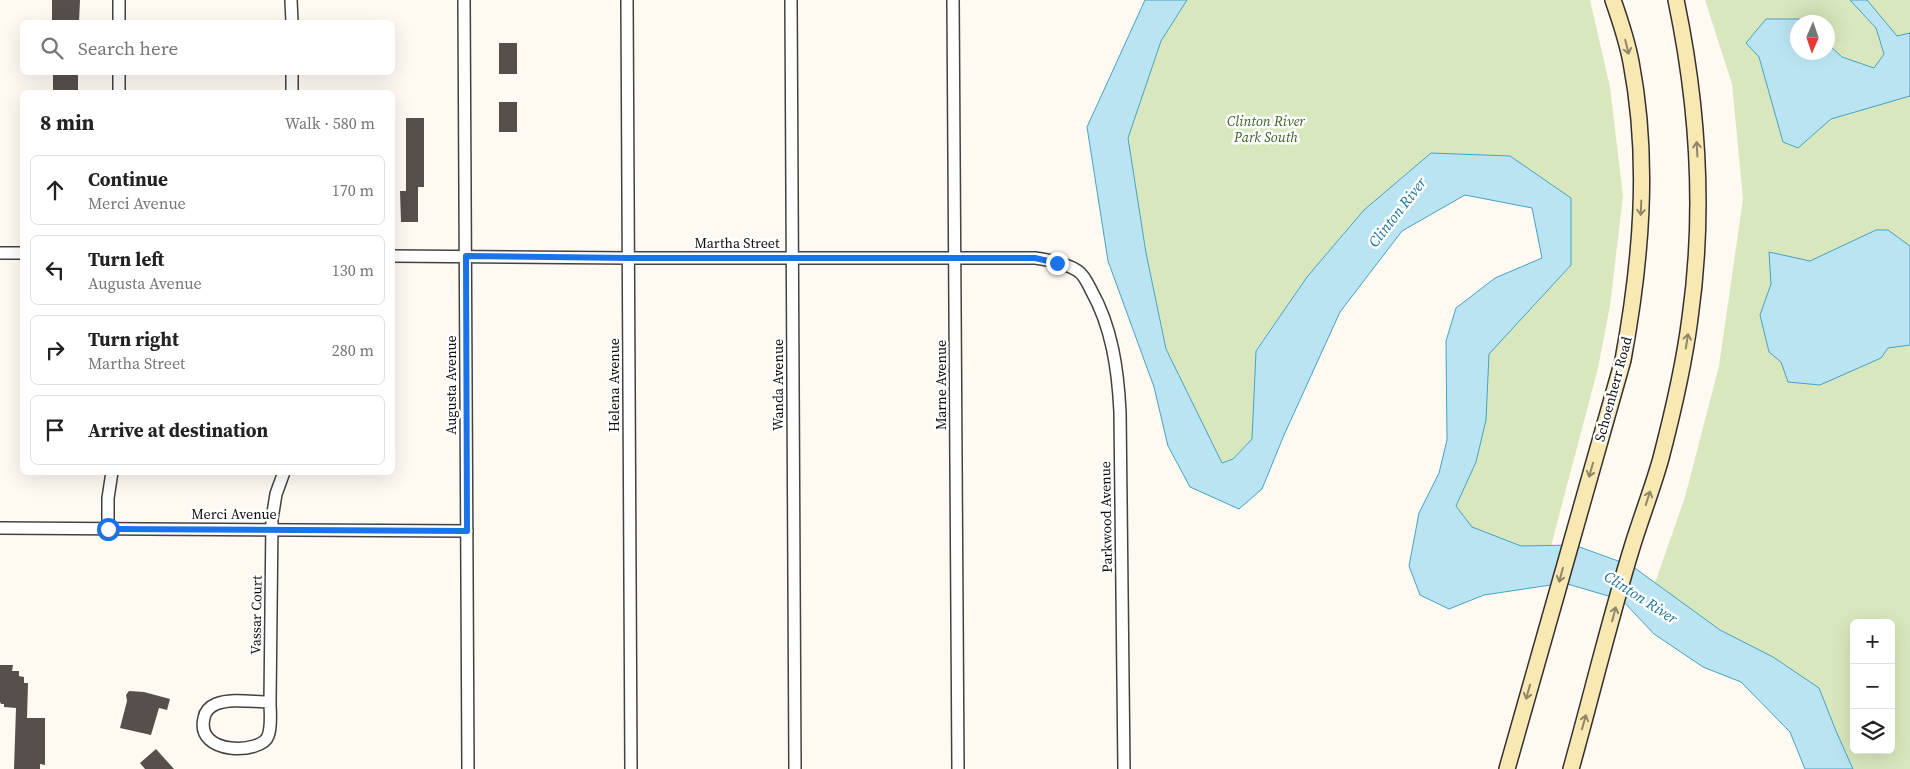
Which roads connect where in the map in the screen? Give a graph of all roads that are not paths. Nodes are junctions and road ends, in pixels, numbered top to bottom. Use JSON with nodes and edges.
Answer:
{"nodes":[{"id":1,"x":119,"y":0,"type":"edge"},
{"id":2,"x":291,"y":0,"type":"edge"},
{"id":3,"x":464,"y":0,"type":"edge"},
{"id":4,"x":627,"y":0,"type":"edge"},
{"id":5,"x":791,"y":0,"type":"edge"},
{"id":6,"x":953,"y":0,"type":"edge"},
{"id":7,"x":1613,"y":0,"type":"edge"},
{"id":8,"x":1676,"y":0,"type":"edge"},
{"id":9,"x":119,"y":20,"type":"edge"},
{"id":10,"x":292,"y":20,"type":"edge"},
{"id":11,"x":119,"y":75,"type":"edge"},
{"id":12,"x":292,"y":75,"type":"edge"},
{"id":13,"x":119,"y":90,"type":"edge"},
{"id":14,"x":292,"y":90,"type":"edge"},
{"id":15,"x":0,"y":253,"type":"edge"},
{"id":16,"x":20,"y":253,"type":"edge"},
{"id":17,"x":395,"y":256,"type":"edge"},
{"id":18,"x":466,"y":256,"type":"junction"},
{"id":19,"x":629,"y":258,"type":"junction"},
{"id":20,"x":792,"y":258,"type":"junction"},
{"id":21,"x":955,"y":259,"type":"junction"},
{"id":22,"x":1080,"y":272,"type":"joint"},
{"id":23,"x":112,"y":475,"type":"edge"},
{"id":24,"x":283,"y":475,"type":"edge"},
{"id":25,"x":0,"y":528,"type":"edge"},
{"id":26,"x":108,"y":529,"type":"junction"},
{"id":27,"x":272,"y":530,"type":"junction"},
{"id":28,"x":467,"y":531,"type":"junction"},
{"id":29,"x":270,"y":702,"type":"junction"},
{"id":30,"x":468,"y":769,"type":"edge"},
{"id":31,"x":631,"y":769,"type":"edge"},
{"id":32,"x":795,"y":769,"type":"edge"},
{"id":33,"x":958,"y":769,"type":"edge"},
{"id":34,"x":1124,"y":769,"type":"edge"},
{"id":35,"x":1507,"y":769,"type":"edge"},
{"id":36,"x":1571,"y":769,"type":"edge"}],
"edges":[{"from":1,"to":9,"type":"street"},
{"from":2,"to":10,"type":"street"},
{"from":3,"to":18,"type":"street","name":"Augusta Avenue"},
{"from":4,"to":19,"type":"street","name":"Helena Avenue"},
{"from":5,"to":20,"type":"street","name":"Wanda Avenue"},
{"from":6,"to":21,"type":"street","name":"Marne Avenue"},
{"from":7,"to":35,"type":"main road","name":"Schoenherr Road","one_way":true},
{"from":36,"to":8,"type":"main road","one_way":true},
{"from":11,"to":13,"type":"street"},
{"from":12,"to":14,"type":"street"},
{"from":15,"to":16,"type":"street"},
{"from":17,"to":18,"type":"street","name":"Martha Street"},
{"from":18,"to":19,"type":"street","name":"Martha Street"},
{"from":18,"to":28,"type":"street","name":"Augusta Avenue"},
{"from":19,"to":20,"type":"street","name":"Martha Street"},
{"from":19,"to":31,"type":"street","name":"Helena Avenue"},
{"from":20,"to":21,"type":"street","name":"Martha Street"},
{"from":20,"to":32,"type":"street","name":"Wanda Avenue"},
{"from":21,"to":22,"type":"street","name":"Martha Street"},
{"from":21,"to":33,"type":"street","name":"Marne Avenue"},
{"from":22,"to":34,"type":"street","name":"Parkwood Avenue"},
{"from":23,"to":26,"type":"street"},
{"from":24,"to":27,"type":"street","name":"Vassar Court"},
{"from":25,"to":26,"type":"street","name":"Merci Avenue"},
{"from":26,"to":27,"type":"street","name":"Merci Avenue"},
{"from":27,"to":28,"type":"street","name":"Merci Avenue"},
{"from":27,"to":29,"type":"street","name":"Vassar Court"},
{"from":28,"to":30,"type":"street","name":"Augusta Avenue"},
{"from":29,"to":29,"type":"street","name":"Vassar Court"}]}
